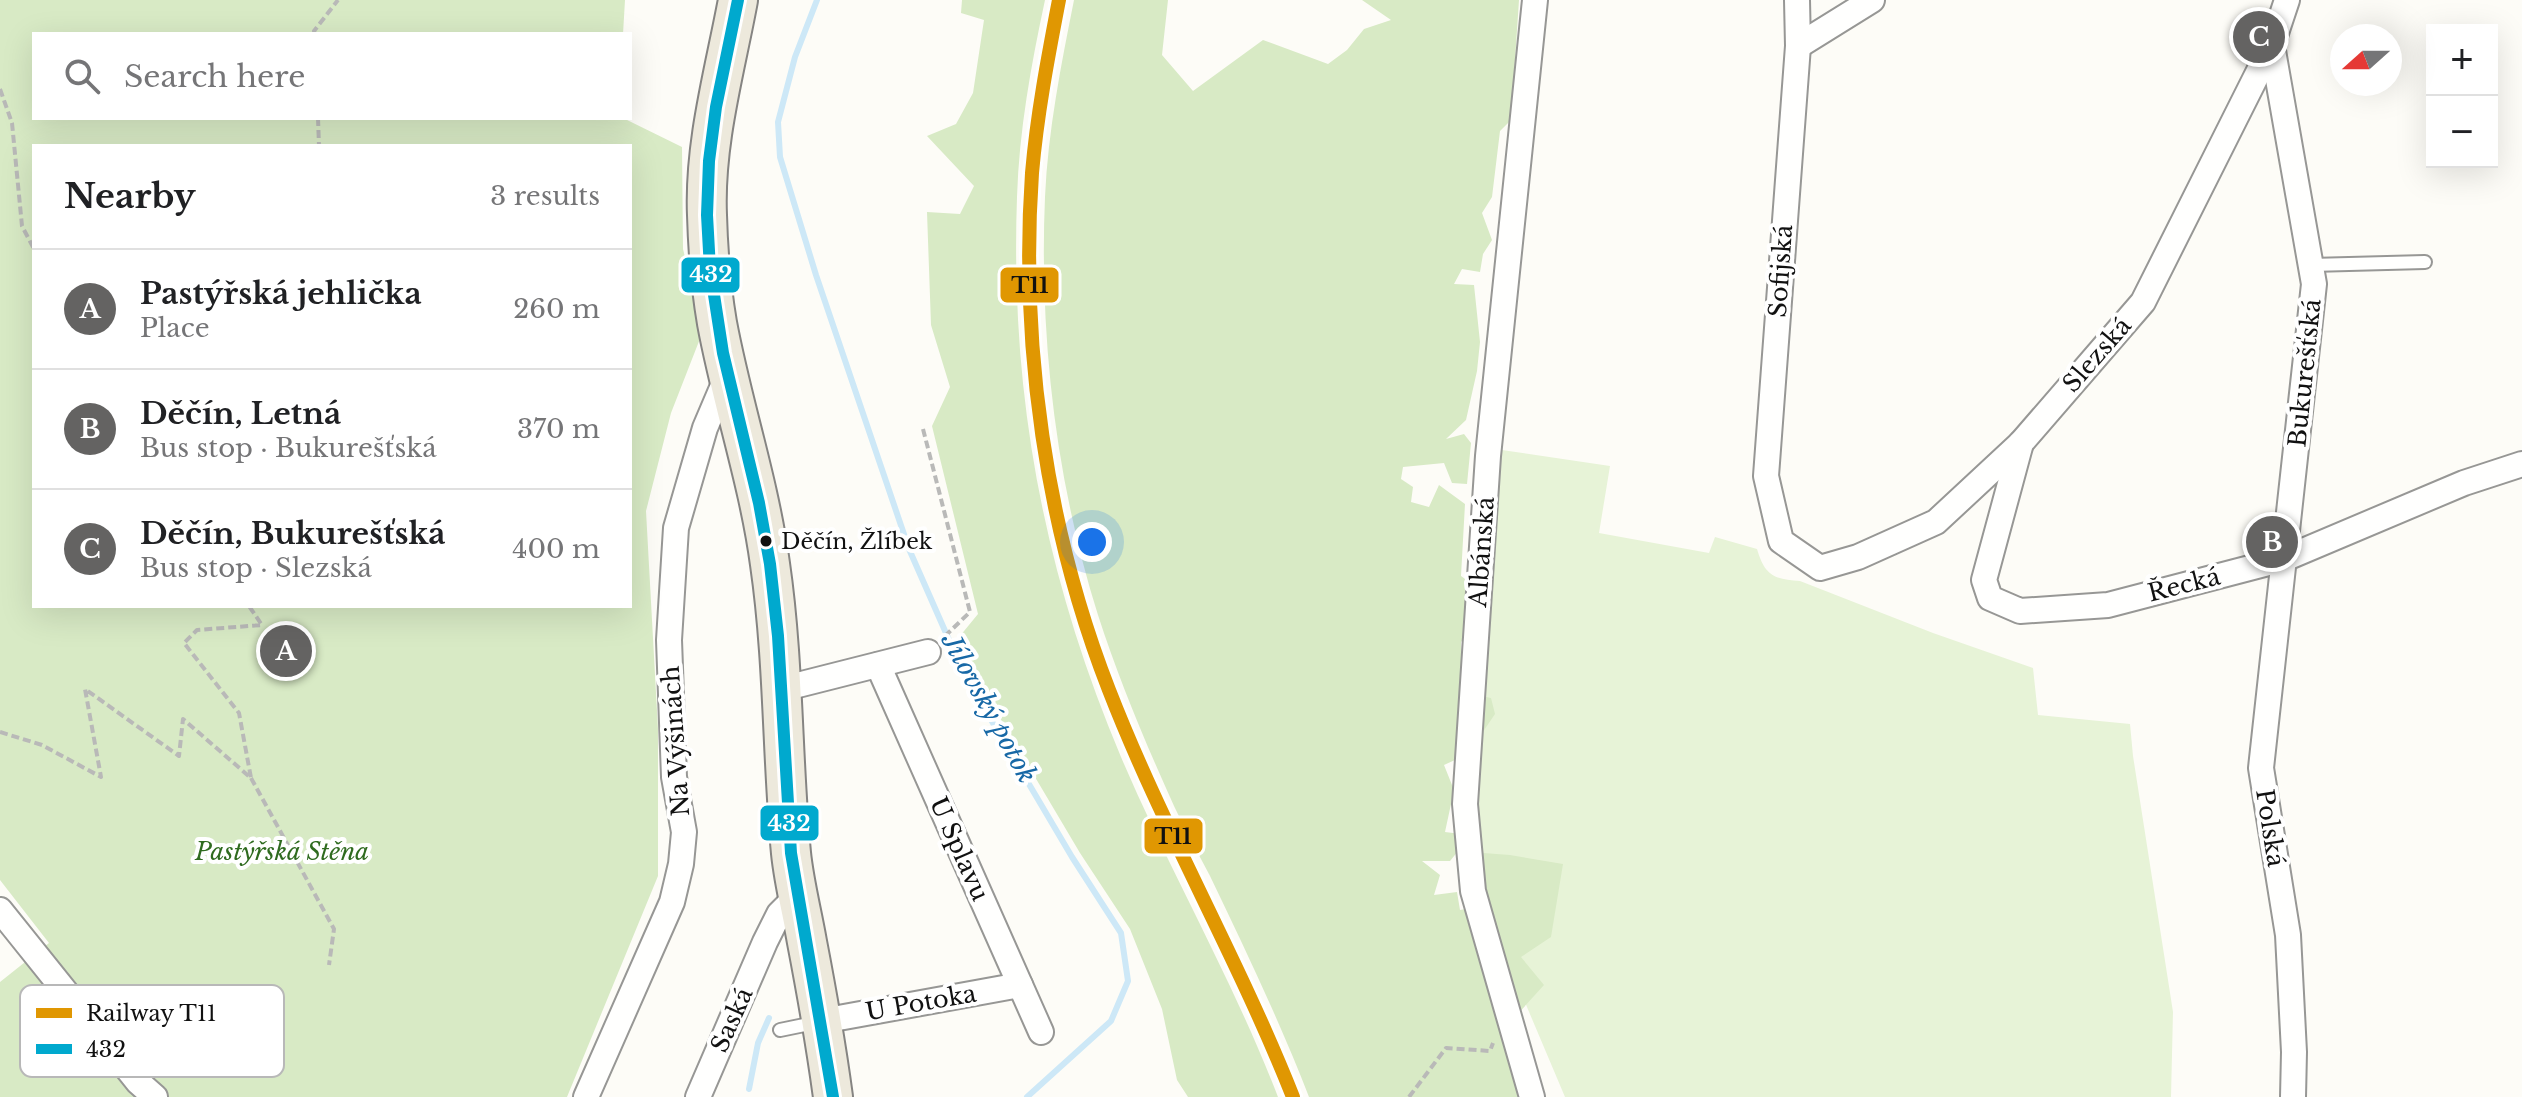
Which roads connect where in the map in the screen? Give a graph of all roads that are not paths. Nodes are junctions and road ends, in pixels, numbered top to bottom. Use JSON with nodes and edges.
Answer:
{"nodes":[{"id":1,"x":738,"y":0,"type":"edge"},
{"id":2,"x":1535,"y":0,"type":"edge"},
{"id":3,"x":1797,"y":0,"type":"edge"},
{"id":4,"x":1872,"y":0,"type":"edge"},
{"id":5,"x":2287,"y":0,"type":"edge"},
{"id":6,"x":2272,"y":45,"type":"junction"},
{"id":7,"x":1798,"y":46,"type":"junction"},
{"id":8,"x":2425,"y":262,"type":"dead end"},
{"id":9,"x":2311,"y":265,"type":"junction"},
{"id":10,"x":728,"y":374,"type":"junction"},
{"id":11,"x":2021,"y":443,"type":"junction"},
{"id":12,"x":2522,"y":464,"type":"edge"},
{"id":13,"x":1781,"y":541,"type":"joint"},
{"id":14,"x":2284,"y":559,"type":"junction"},
{"id":15,"x":928,"y":652,"type":"road end"},
{"id":16,"x":878,"y":665,"type":"junction"},
{"id":17,"x":782,"y":689,"type":"junction"},
{"id":18,"x":798,"y":895,"type":"junction"},
{"id":19,"x":0,"y":910,"type":"edge"},
{"id":20,"x":60,"y":985,"type":"edge"},
{"id":21,"x":1020,"y":985,"type":"junction"},
{"id":22,"x":822,"y":1021,"type":"junction"},
{"id":23,"x":780,"y":1030,"type":"dead end"},
{"id":24,"x":1041,"y":1032,"type":"dead end"},
{"id":25,"x":134,"y":1077,"type":"edge"},
{"id":26,"x":155,"y":1097,"type":"edge"},
{"id":27,"x":586,"y":1097,"type":"edge"},
{"id":28,"x":698,"y":1097,"type":"edge"},
{"id":29,"x":833,"y":1097,"type":"edge"},
{"id":30,"x":1532,"y":1097,"type":"edge"},
{"id":31,"x":2293,"y":1097,"type":"edge"}],
"edges":[{"from":1,"to":10,"type":"main road"},
{"from":2,"to":30,"type":"street","name":"Albánská"},
{"from":3,"to":7,"type":"street","name":"Sofijská"},
{"from":4,"to":7,"type":"street"},
{"from":5,"to":6,"type":"street","name":"Slezská"},
{"from":6,"to":9,"type":"street","name":"Bukurešťská"},
{"from":6,"to":11,"type":"street","name":"Slezská"},
{"from":7,"to":13,"type":"street","name":"Sofijská"},
{"from":8,"to":9,"type":"lane"},
{"from":9,"to":14,"type":"street","name":"Bukurešťská"},
{"from":10,"to":17,"type":"main road"},
{"from":10,"to":27,"type":"street","name":"Na Výšinách"},
{"from":11,"to":13,"type":"street","name":"Slezská"},
{"from":11,"to":14,"type":"street","name":"Řecká"},
{"from":12,"to":14,"type":"street","name":"Řecká"},
{"from":14,"to":31,"type":"street","name":"Polská"},
{"from":15,"to":16,"type":"street"},
{"from":16,"to":17,"type":"street"},
{"from":16,"to":21,"type":"street","name":"U Splavu"},
{"from":17,"to":18,"type":"main road"},
{"from":18,"to":22,"type":"main road"},
{"from":18,"to":28,"type":"street","name":"Saská"},
{"from":19,"to":20,"type":"street"},
{"from":21,"to":22,"type":"street","name":"U Potoka"},
{"from":21,"to":24,"type":"street","name":"U Splavu"},
{"from":22,"to":23,"type":"lane"},
{"from":22,"to":29,"type":"main road"},
{"from":25,"to":26,"type":"street"}]}
